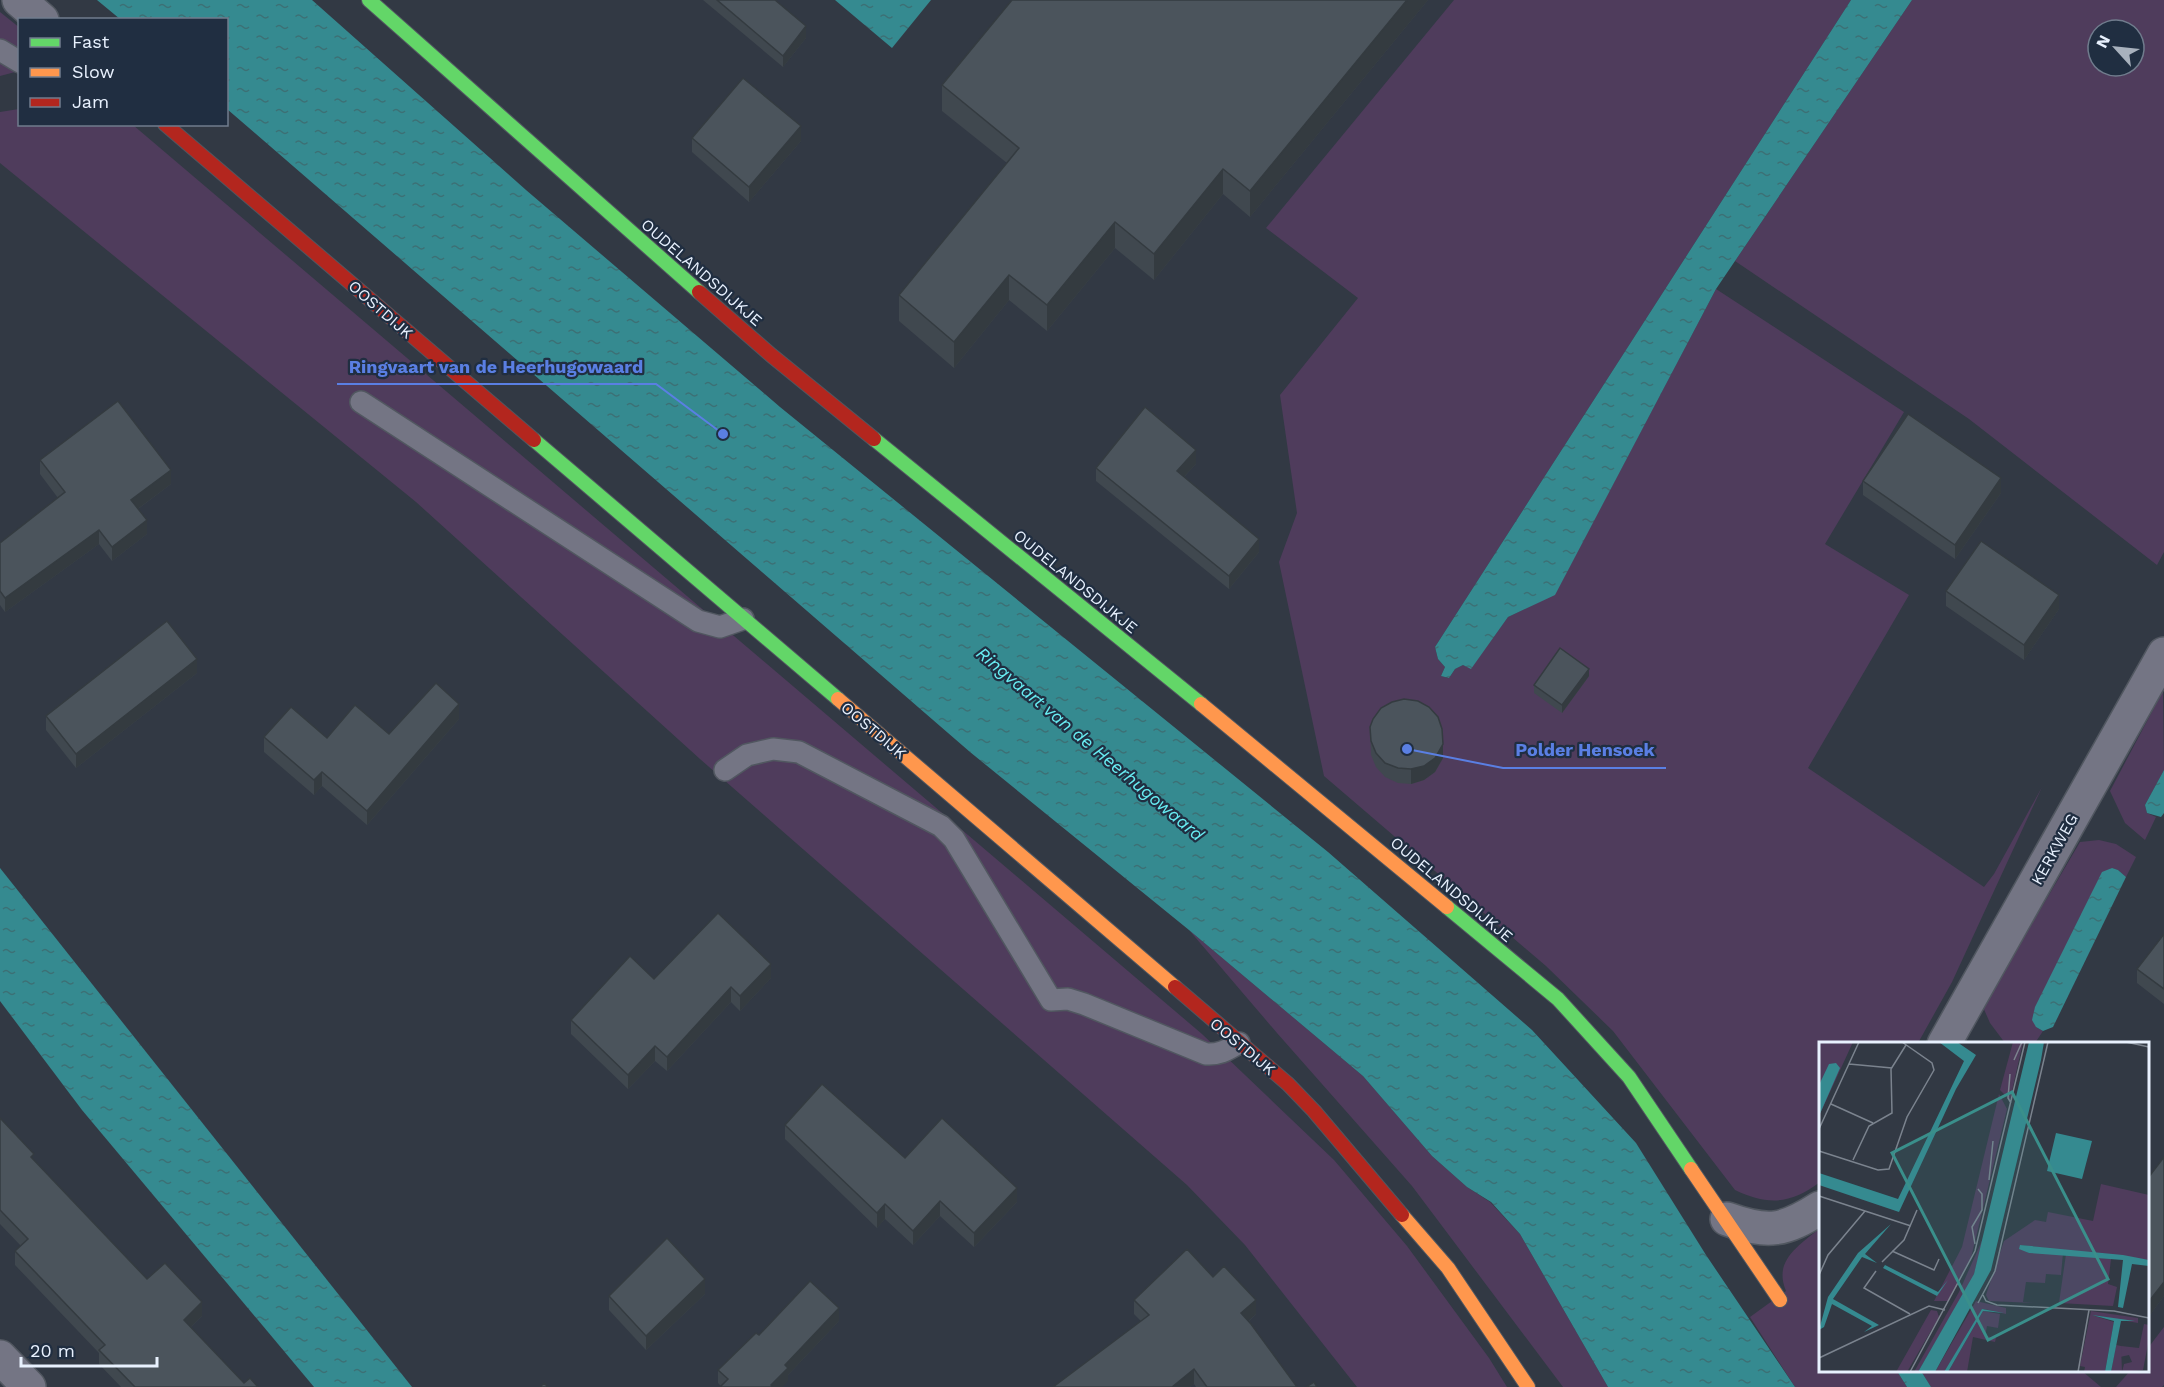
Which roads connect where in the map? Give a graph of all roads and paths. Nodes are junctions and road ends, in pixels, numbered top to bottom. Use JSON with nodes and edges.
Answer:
{"nodes":[{"id":1,"x":19,"y":0,"type":"edge"},
{"id":2,"x":369,"y":0,"type":"edge"},
{"id":3,"x":40,"y":18,"type":"edge"},
{"id":4,"x":0,"y":50,"type":"edge"},
{"id":5,"x":18,"y":61,"type":"edge"},
{"id":6,"x":167,"y":126,"type":"edge"},
{"id":7,"x":361,"y":402,"type":"dead end"},
{"id":8,"x":743,"y":619,"type":"junction"},
{"id":9,"x":2164,"y":654,"type":"edge"},
{"id":10,"x":725,"y":770,"type":"dead end"},
{"id":11,"x":960,"y":804,"type":"junction"},
{"id":12,"x":940,"y":826,"type":"junction"},
{"id":13,"x":1239,"y":1042,"type":"junction"},
{"id":14,"x":1945,"y":1042,"type":"edge"},
{"id":15,"x":1819,"y":1209,"type":"edge"},
{"id":16,"x":1727,"y":1219,"type":"junction"},
{"id":17,"x":1780,"y":1300,"type":"dead end"},
{"id":18,"x":0,"y":1357,"type":"edge"},
{"id":19,"x":29,"y":1387,"type":"edge"},
{"id":20,"x":1528,"y":1387,"type":"edge"}],
"edges":[{"from":1,"to":3,"type":"street"},
{"from":2,"to":16,"type":"street","name":"OUDELANDSDIJKJE"},
{"from":4,"to":5,"type":"lane"},
{"from":6,"to":8,"type":"street","name":"OOSTDIJK"},
{"from":7,"to":8,"type":"lane"},
{"from":8,"to":11,"type":"street","name":"OOSTDIJK"},
{"from":9,"to":14,"type":"street","name":"KERKWEG"},
{"from":10,"to":12,"type":"lane"},
{"from":11,"to":12,"type":"lane"},
{"from":11,"to":13,"type":"street","name":"OOSTDIJK"},
{"from":12,"to":13,"type":"lane"},
{"from":13,"to":20,"type":"street","name":"OOSTDIJK"},
{"from":15,"to":16,"type":"street"},
{"from":16,"to":17,"type":"street","name":"OUDELANDSDIJKJE"},
{"from":18,"to":19,"type":"street"}]}
